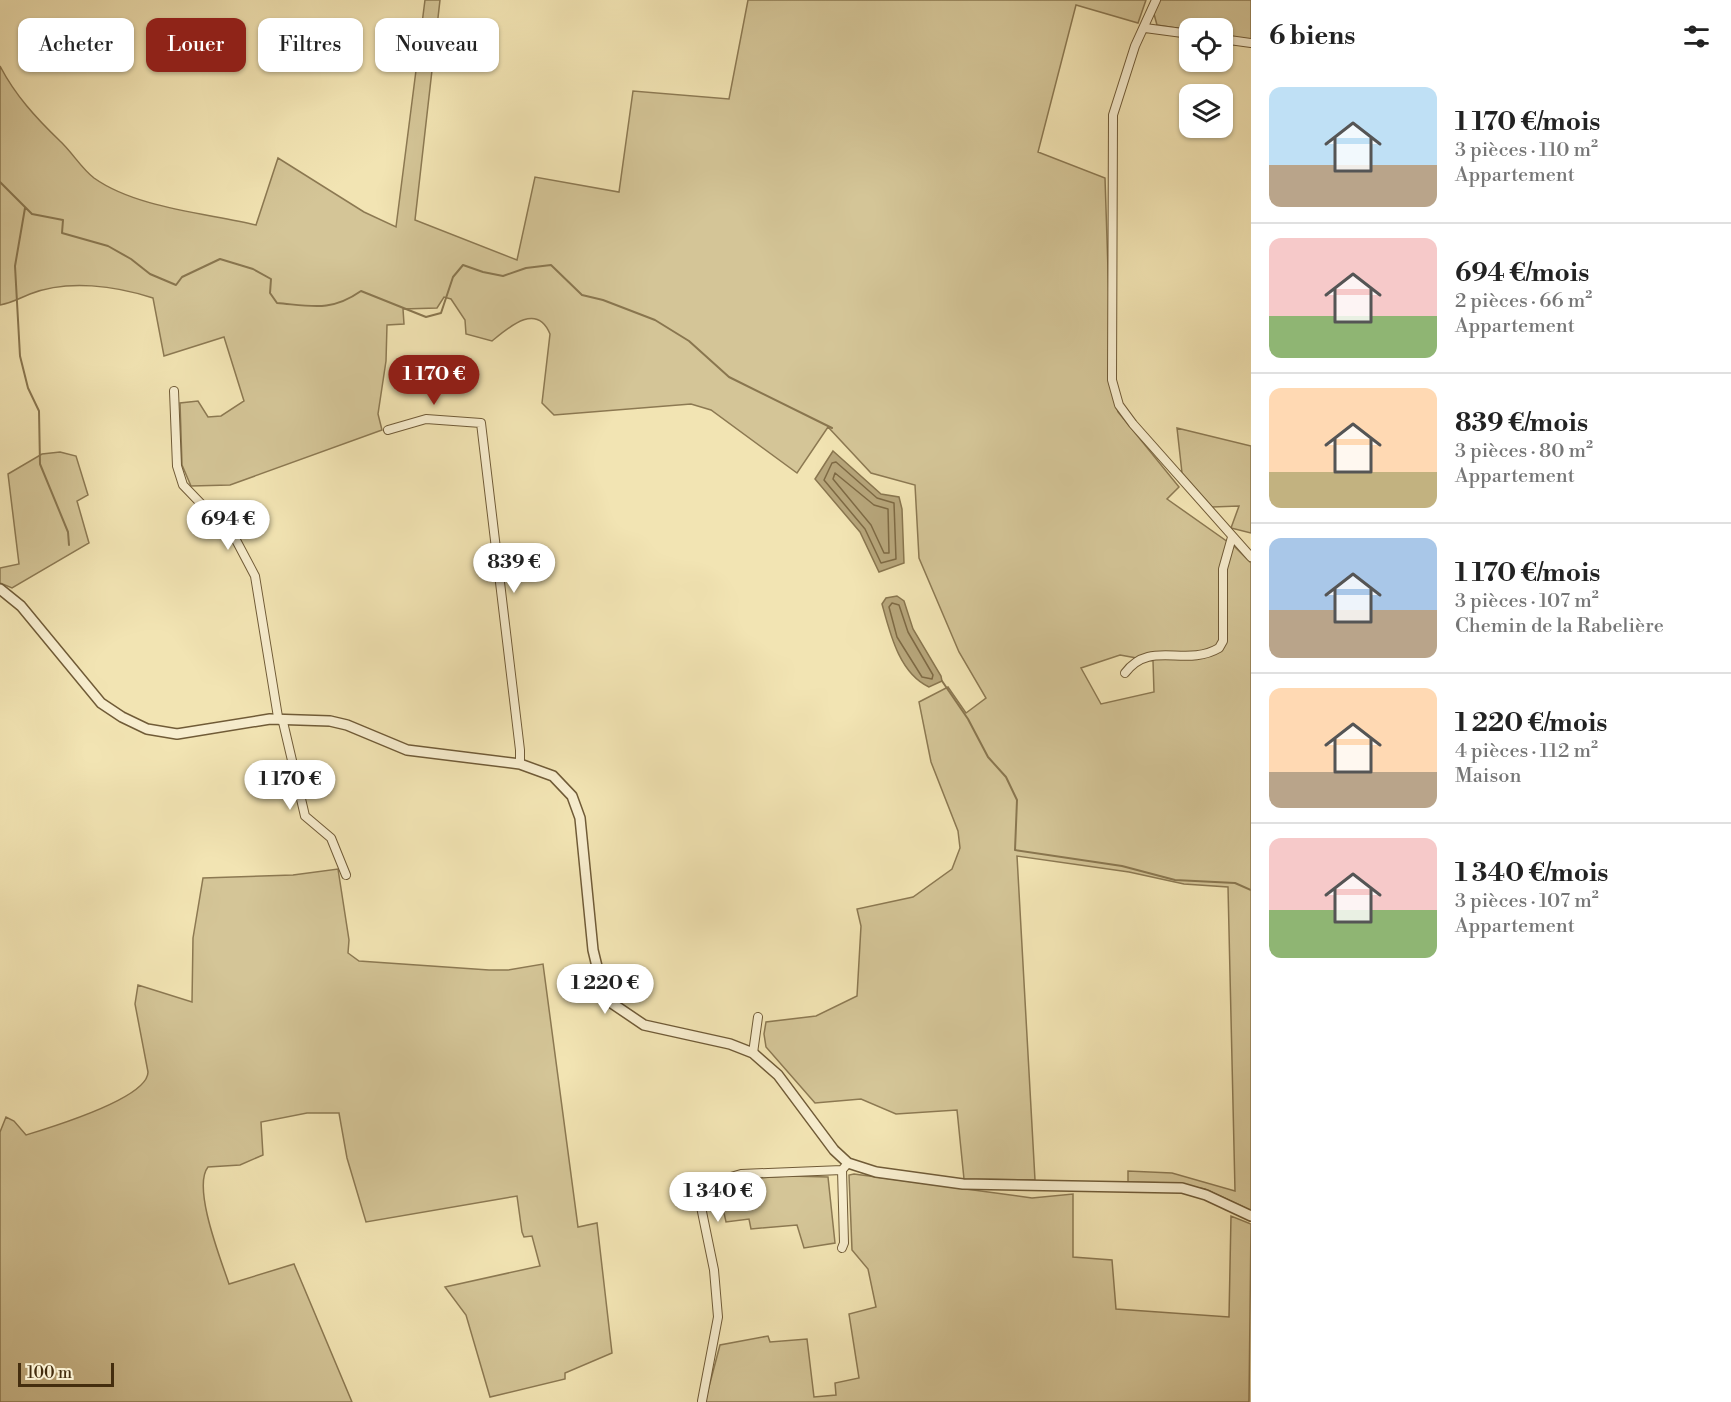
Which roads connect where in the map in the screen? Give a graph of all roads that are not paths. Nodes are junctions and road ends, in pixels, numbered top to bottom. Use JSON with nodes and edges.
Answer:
{"nodes":[{"id":1,"x":1156,"y":0,"type":"edge"},
{"id":2,"x":1145,"y":28,"type":"junction"},
{"id":3,"x":1179,"y":33,"type":"edge"},
{"id":4,"x":1233,"y":41,"type":"edge"},
{"id":5,"x":1251,"y":43,"type":"edge"},
{"id":6,"x":174,"y":391,"type":"dead end"},
{"id":7,"x":388,"y":430,"type":"dead end"},
{"id":8,"x":1232,"y":537,"type":"junction"},
{"id":9,"x":1251,"y":557,"type":"edge"},
{"id":10,"x":0,"y":589,"type":"edge"},
{"id":11,"x":1125,"y":674,"type":"dead end"},
{"id":12,"x":280,"y":719,"type":"junction"},
{"id":13,"x":519,"y":764,"type":"junction"},
{"id":14,"x":346,"y":875,"type":"dead end"},
{"id":15,"x":758,"y":1017,"type":"dead end"},
{"id":16,"x":753,"y":1053,"type":"junction"},
{"id":17,"x":845,"y":1166,"type":"junction"},
{"id":18,"x":1251,"y":1216,"type":"edge"},
{"id":19,"x":842,"y":1248,"type":"dead end"},
{"id":20,"x":702,"y":1401,"type":"edge"}],
"edges":[{"from":1,"to":2,"type":"street"},
{"from":2,"to":3,"type":"street"},
{"from":2,"to":8,"type":"street"},
{"from":4,"to":5,"type":"street"},
{"from":6,"to":12,"type":"street"},
{"from":7,"to":13,"type":"street"},
{"from":8,"to":9,"type":"street"},
{"from":8,"to":11,"type":"street"},
{"from":10,"to":12,"type":"street"},
{"from":12,"to":13,"type":"street"},
{"from":12,"to":14,"type":"street"},
{"from":13,"to":16,"type":"street"},
{"from":15,"to":16,"type":"street"},
{"from":16,"to":17,"type":"street"},
{"from":17,"to":18,"type":"street"},
{"from":17,"to":19,"type":"street"},
{"from":17,"to":20,"type":"street"}]}
